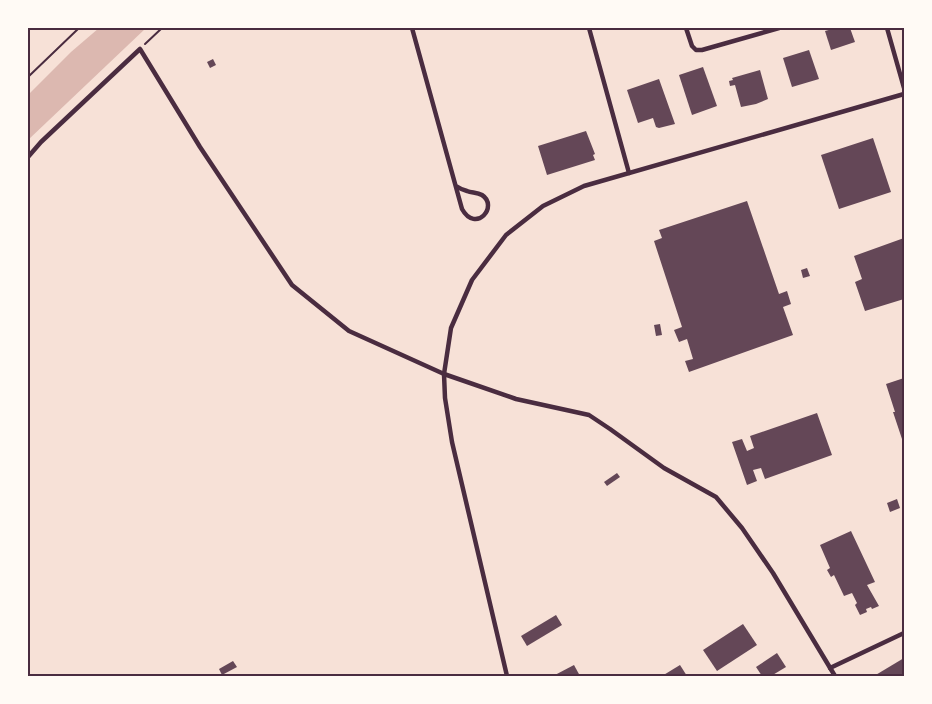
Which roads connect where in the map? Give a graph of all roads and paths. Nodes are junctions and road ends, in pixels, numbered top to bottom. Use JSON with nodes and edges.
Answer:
{"nodes":[{"id":1,"x":80,"y":28,"type":"edge"},
{"id":2,"x":162,"y":28,"type":"edge"},
{"id":3,"x":412,"y":28,"type":"edge"},
{"id":4,"x":589,"y":28,"type":"edge"},
{"id":5,"x":686,"y":28,"type":"edge"},
{"id":6,"x":779,"y":28,"type":"edge"},
{"id":7,"x":886,"y":28,"type":"edge"},
{"id":8,"x":140,"y":50,"type":"junction"},
{"id":9,"x":28,"y":77,"type":"edge"},
{"id":10,"x":904,"y":88,"type":"edge"},
{"id":11,"x":904,"y":94,"type":"edge"},
{"id":12,"x":28,"y":157,"type":"edge"},
{"id":13,"x":629,"y":173,"type":"junction"},
{"id":14,"x":456,"y":186,"type":"junction"},
{"id":15,"x":444,"y":374,"type":"junction"},
{"id":16,"x":904,"y":633,"type":"edge"},
{"id":17,"x":830,"y":668,"type":"junction"},
{"id":18,"x":507,"y":676,"type":"edge"},
{"id":19,"x":835,"y":676,"type":"edge"}],
"edges":[{"from":1,"to":9,"type":"path"},
{"from":2,"to":8,"type":"path"},
{"from":3,"to":14,"type":"street"},
{"from":4,"to":13,"type":"street"},
{"from":5,"to":6,"type":"street"},
{"from":7,"to":10,"type":"street"},
{"from":8,"to":12,"type":"street"},
{"from":8,"to":15,"type":"street"},
{"from":11,"to":13,"type":"street"},
{"from":13,"to":15,"type":"street"},
{"from":14,"to":14,"type":"street"},
{"from":15,"to":17,"type":"street"},
{"from":15,"to":18,"type":"street"},
{"from":16,"to":17,"type":"street"},
{"from":17,"to":19,"type":"street"}]}
